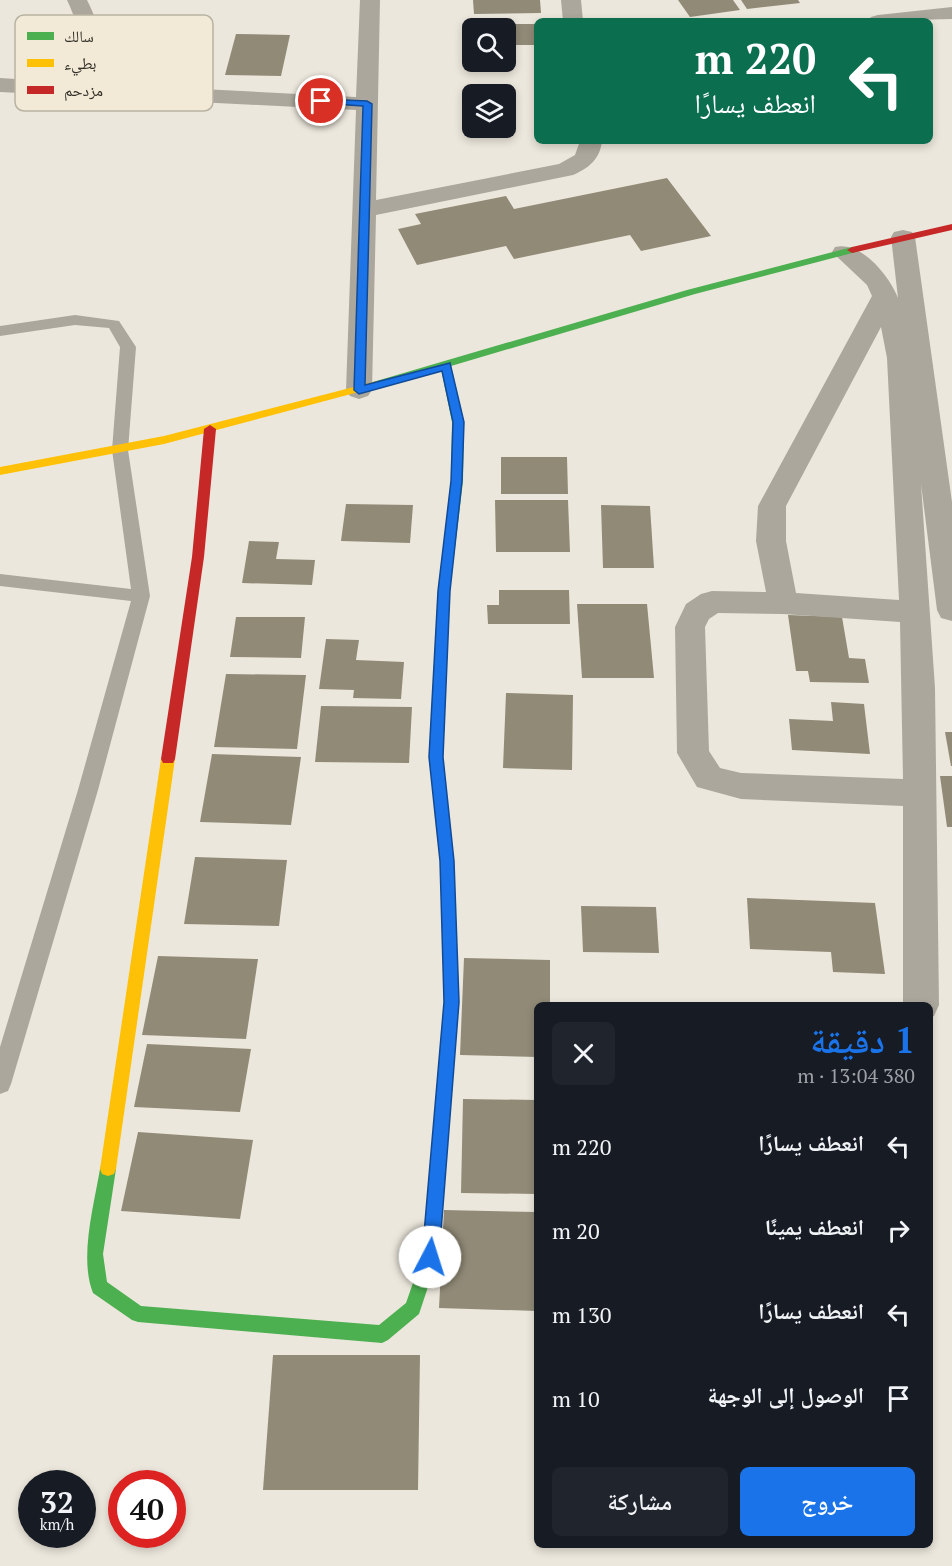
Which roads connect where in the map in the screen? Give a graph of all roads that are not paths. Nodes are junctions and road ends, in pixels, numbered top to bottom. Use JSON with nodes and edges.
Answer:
{"nodes":[{"id":1,"x":79,"y":0,"type":"edge"},
{"id":2,"x":370,"y":0,"type":"edge"},
{"id":3,"x":571,"y":0,"type":"edge"},
{"id":4,"x":952,"y":13,"type":"edge"},
{"id":5,"x":86,"y":15,"type":"edge"},
{"id":6,"x":573,"y":18,"type":"edge"},
{"id":7,"x":906,"y":18,"type":"edge"},
{"id":8,"x":0,"y":85,"type":"edge"},
{"id":9,"x":15,"y":86,"type":"edge"},
{"id":10,"x":213,"y":96,"type":"edge"},
{"id":11,"x":367,"y":104,"type":"junction"},
{"id":12,"x":591,"y":144,"type":"edge"},
{"id":13,"x":364,"y":210,"type":"junction"},
{"id":14,"x":952,"y":227,"type":"edge"},
{"id":15,"x":903,"y":237,"type":"junction"},
{"id":16,"x":844,"y":252,"type":"junction"},
{"id":17,"x":885,"y":295,"type":"junction"},
{"id":18,"x":0,"y":331,"type":"edge"},
{"id":19,"x":446,"y":366,"type":"junction"},
{"id":20,"x":359,"y":390,"type":"junction"},
{"id":21,"x":210,"y":429,"type":"junction"},
{"id":22,"x":120,"y":450,"type":"junction"},
{"id":23,"x":0,"y":471,"type":"edge"},
{"id":24,"x":0,"y":580,"type":"edge"},
{"id":25,"x":141,"y":596,"type":"junction"},
{"id":26,"x":783,"y":603,"type":"junction"},
{"id":27,"x":952,"y":610,"type":"edge"},
{"id":28,"x":915,"y":612,"type":"junction"},
{"id":29,"x":918,"y":793,"type":"junction"},
{"id":30,"x":921,"y":1002,"type":"edge"},
{"id":31,"x":0,"y":1084,"type":"edge"}],
"edges":[{"from":1,"to":5,"type":"street"},
{"from":2,"to":11,"type":"street"},
{"from":3,"to":6,"type":"street"},
{"from":4,"to":7,"type":"street"},
{"from":8,"to":9,"type":"street"},
{"from":10,"to":11,"type":"street"},
{"from":11,"to":13,"type":"street"},
{"from":12,"to":13,"type":"street"},
{"from":13,"to":20,"type":"street"},
{"from":14,"to":15,"type":"street"},
{"from":15,"to":16,"type":"street"},
{"from":15,"to":27,"type":"street"},
{"from":16,"to":17,"type":"street"},
{"from":16,"to":19,"type":"street"},
{"from":17,"to":26,"type":"street"},
{"from":17,"to":28,"type":"street"},
{"from":18,"to":22,"type":"lane"},
{"from":19,"to":20,"type":"street"},
{"from":19,"to":21,"type":"street"},
{"from":20,"to":21,"type":"street"},
{"from":21,"to":22,"type":"street"},
{"from":22,"to":23,"type":"street"},
{"from":22,"to":25,"type":"lane"},
{"from":24,"to":25,"type":"lane"},
{"from":25,"to":31,"type":"lane"},
{"from":26,"to":28,"type":"street"},
{"from":26,"to":29,"type":"street"},
{"from":28,"to":29,"type":"street"},
{"from":29,"to":30,"type":"street"}]}
